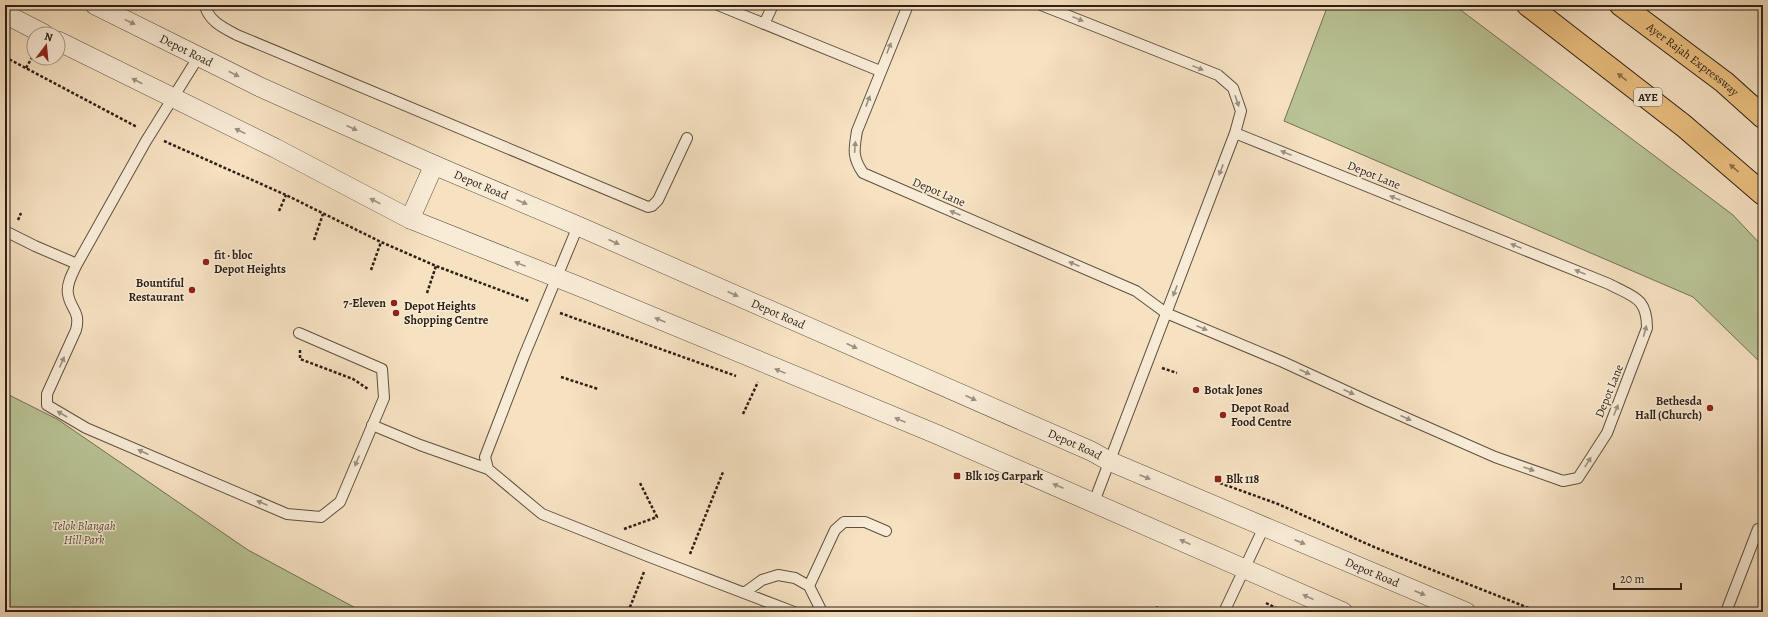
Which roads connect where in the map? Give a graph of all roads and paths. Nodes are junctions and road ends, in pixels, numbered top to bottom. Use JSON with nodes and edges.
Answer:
{"nodes":[{"id":1,"x":95,"y":5,"type":"edge"},
{"id":2,"x":205,"y":5,"type":"edge"},
{"id":3,"x":718,"y":5,"type":"edge"},
{"id":4,"x":772,"y":5,"type":"edge"},
{"id":5,"x":908,"y":5,"type":"edge"},
{"id":6,"x":1041,"y":5,"type":"edge"},
{"id":7,"x":1528,"y":5,"type":"edge"},
{"id":8,"x":1621,"y":5,"type":"edge"},
{"id":9,"x":5,"y":14,"type":"edge"},
{"id":10,"x":764,"y":24,"type":"junction"},
{"id":11,"x":28,"y":26,"type":"edge"},
{"id":12,"x":66,"y":45,"type":"edge"},
{"id":13,"x":199,"y":56,"type":"junction"},
{"id":14,"x":5,"y":57,"type":"edge"},
{"id":15,"x":26,"y":68,"type":"joint"},
{"id":16,"x":880,"y":71,"type":"junction"},
{"id":17,"x":172,"y":98,"type":"junction"},
{"id":18,"x":1763,"y":117,"type":"edge"},
{"id":19,"x":150,"y":134,"type":"junction"},
{"id":20,"x":1235,"y":134,"type":"junction"},
{"id":21,"x":687,"y":138,"type":"dead end"},
{"id":22,"x":434,"y":165,"type":"junction"},
{"id":23,"x":1763,"y":194,"type":"edge"},
{"id":24,"x":286,"y":195,"type":"junction"},
{"id":25,"x":279,"y":211,"type":"dead end"},
{"id":26,"x":21,"y":213,"type":"dead end"},
{"id":27,"x":323,"y":214,"type":"junction"},
{"id":28,"x":410,"y":219,"type":"junction"},
{"id":29,"x":18,"y":220,"type":"dead end"},
{"id":30,"x":578,"y":226,"type":"junction"},
{"id":31,"x":5,"y":231,"type":"edge"},
{"id":32,"x":314,"y":240,"type":"dead end"},
{"id":33,"x":381,"y":242,"type":"junction"},
{"id":34,"x":77,"y":264,"type":"junction"},
{"id":35,"x":436,"y":266,"type":"junction"},
{"id":36,"x":371,"y":270,"type":"dead end"},
{"id":37,"x":556,"y":279,"type":"junction"},
{"id":38,"x":427,"y":293,"type":"dead end"},
{"id":39,"x":544,"y":307,"type":"junction"},
{"id":40,"x":1166,"y":314,"type":"junction"},
{"id":41,"x":299,"y":333,"type":"joint"},
{"id":42,"x":1156,"y":365,"type":"dead end"},
{"id":43,"x":1177,"y":373,"type":"dead end"},
{"id":44,"x":561,"y":377,"type":"dead end"},
{"id":45,"x":598,"y":389,"type":"dead end"},
{"id":46,"x":755,"y":389,"type":"dead end"},
{"id":47,"x":380,"y":408,"type":"junction"},
{"id":48,"x":743,"y":414,"type":"dead end"},
{"id":49,"x":372,"y":425,"type":"junction"},
{"id":50,"x":1109,"y":461,"type":"junction"},
{"id":51,"x":488,"y":469,"type":"junction"},
{"id":52,"x":723,"y":472,"type":"dead end"},
{"id":53,"x":1214,"y":481,"type":"dead end"},
{"id":54,"x":640,"y":483,"type":"dead end"},
{"id":55,"x":1094,"y":502,"type":"junction"},
{"id":56,"x":1264,"y":527,"type":"junction"},
{"id":57,"x":1758,"y":529,"type":"dead end"},
{"id":58,"x":620,"y":530,"type":"dead end"},
{"id":59,"x":886,"y":531,"type":"dead end"},
{"id":60,"x":650,"y":557,"type":"junction"},
{"id":61,"x":687,"y":560,"type":"dead end"},
{"id":62,"x":1245,"y":569,"type":"junction"},
{"id":63,"x":809,"y":586,"type":"junction"},
{"id":64,"x":744,"y":593,"type":"junction"},
{"id":65,"x":1156,"y":607,"type":"dead end"},
{"id":66,"x":628,"y":612,"type":"edge"},
{"id":67,"x":794,"y":612,"type":"edge"},
{"id":68,"x":822,"y":612,"type":"edge"},
{"id":69,"x":1166,"y":612,"type":"edge"},
{"id":70,"x":1224,"y":612,"type":"edge"},
{"id":71,"x":1343,"y":612,"type":"edge"},
{"id":72,"x":1466,"y":612,"type":"edge"},
{"id":73,"x":1539,"y":612,"type":"edge"},
{"id":74,"x":1726,"y":612,"type":"edge"}],
"edges":[{"from":1,"to":13,"type":"street","name":"Depot Road","one_way":true},
{"from":2,"to":21,"type":"lane"},
{"from":3,"to":10,"type":"lane"},
{"from":4,"to":10,"type":"lane"},
{"from":16,"to":5,"type":"lane","name":"Depot Lane","one_way":true},
{"from":6,"to":20,"type":"lane","one_way":true},
{"from":23,"to":7,"type":"highway","number":"AYE","one_way":true},
{"from":8,"to":18,"type":"highway","name":"Ayer Rajah Expressway"},
{"from":9,"to":11,"type":"street"},
{"from":10,"to":16,"type":"lane"},
{"from":17,"to":12,"type":"street","one_way":true},
{"from":13,"to":17,"type":"lane"},
{"from":13,"to":22,"type":"street","name":"Depot Road","one_way":true},
{"from":14,"to":15,"type":"path"},
{"from":15,"to":19,"type":"path"},
{"from":40,"to":16,"type":"lane","name":"Depot Lane","one_way":true},
{"from":17,"to":19,"type":"lane"},
{"from":28,"to":17,"type":"street","one_way":true},
{"from":19,"to":24,"type":"path"},
{"from":19,"to":34,"type":"lane"},
{"from":20,"to":40,"type":"lane","one_way":true},
{"from":40,"to":20,"type":"lane","name":"Depot Lane","one_way":true},
{"from":22,"to":28,"type":"street"},
{"from":22,"to":30,"type":"street","name":"Depot Road","one_way":true},
{"from":24,"to":25,"type":"path"},
{"from":24,"to":27,"type":"path"},
{"from":26,"to":29,"type":"path"},
{"from":27,"to":32,"type":"path"},
{"from":27,"to":33,"type":"path"},
{"from":37,"to":28,"type":"street","one_way":true},
{"from":30,"to":37,"type":"lane"},
{"from":30,"to":50,"type":"street","name":"Depot Road","one_way":true},
{"from":31,"to":34,"type":"lane"},
{"from":33,"to":35,"type":"path"},
{"from":33,"to":36,"type":"path"},
{"from":49,"to":34,"type":"lane","one_way":true},
{"from":35,"to":38,"type":"path"},
{"from":35,"to":39,"type":"path"},
{"from":37,"to":39,"type":"lane"},
{"from":55,"to":37,"type":"street","one_way":true},
{"from":39,"to":51,"type":"lane"},
{"from":40,"to":50,"type":"lane"},
{"from":41,"to":47,"type":"path"},
{"from":41,"to":47,"type":"lane"},
{"from":42,"to":43,"type":"path"},
{"from":44,"to":45,"type":"path"},
{"from":46,"to":48,"type":"path"},
{"from":47,"to":49,"type":"lane"},
{"from":49,"to":51,"type":"lane"},
{"from":50,"to":55,"type":"lane"},
{"from":50,"to":56,"type":"street","name":"Depot Road","one_way":true},
{"from":51,"to":60,"type":"lane"},
{"from":52,"to":61,"type":"path"},
{"from":53,"to":73,"type":"path"},
{"from":54,"to":58,"type":"path"},
{"from":62,"to":55,"type":"street","one_way":true},
{"from":56,"to":62,"type":"lane"},
{"from":56,"to":72,"type":"street","name":"Depot Road","one_way":true},
{"from":57,"to":74,"type":"lane"},
{"from":59,"to":63,"type":"lane"},
{"from":60,"to":64,"type":"lane"},
{"from":60,"to":66,"type":"path"},
{"from":62,"to":70,"type":"lane"},
{"from":71,"to":62,"type":"street","one_way":true},
{"from":63,"to":64,"type":"lane"},
{"from":63,"to":68,"type":"lane"},
{"from":64,"to":67,"type":"lane"},
{"from":65,"to":69,"type":"path"}]}
